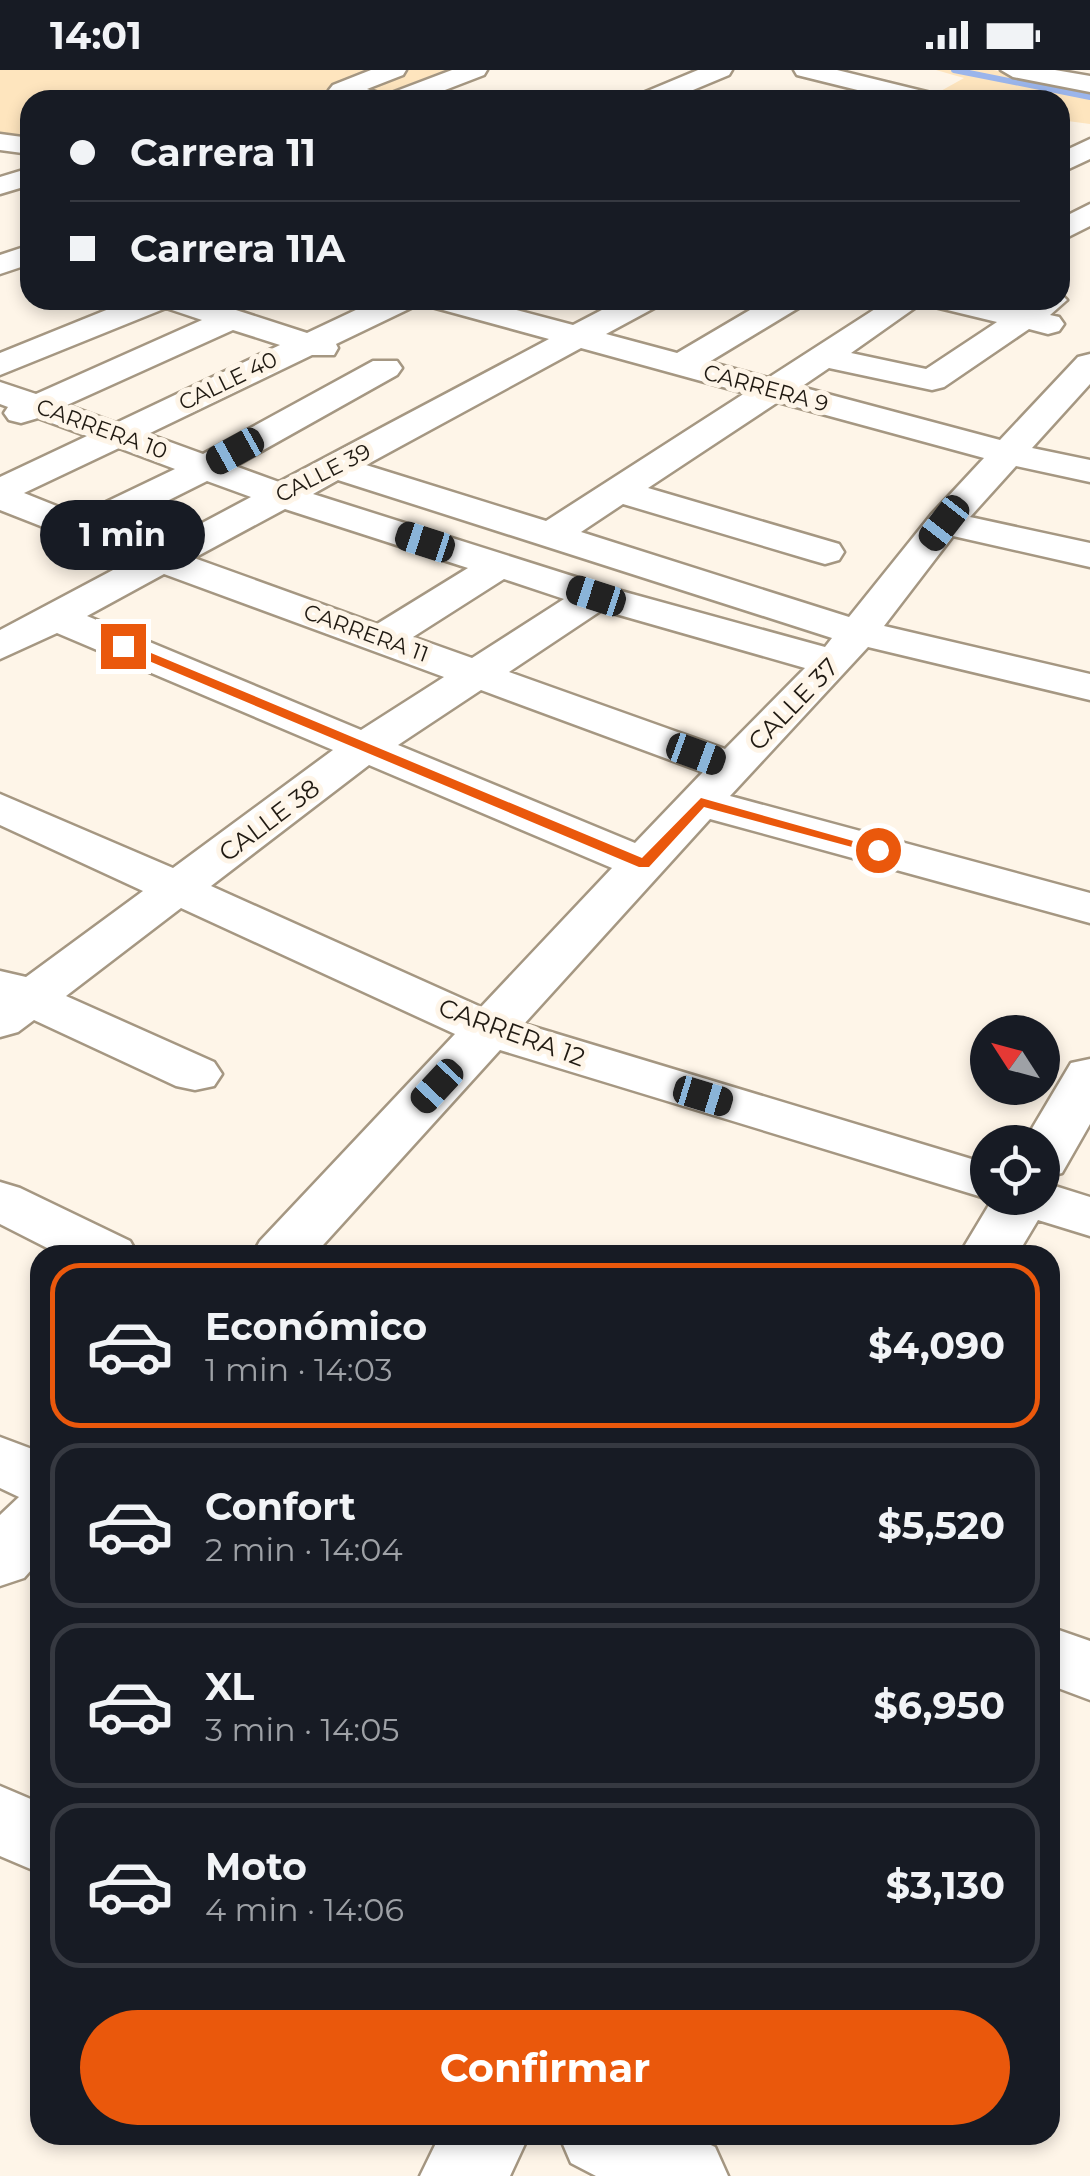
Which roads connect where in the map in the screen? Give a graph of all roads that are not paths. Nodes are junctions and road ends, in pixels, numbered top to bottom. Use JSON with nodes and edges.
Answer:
{"nodes":[{"id":1,"x":394,"y":70,"type":"edge"},
{"id":2,"x":720,"y":70,"type":"edge"},
{"id":3,"x":806,"y":70,"type":"edge"},
{"id":4,"x":1013,"y":70,"type":"edge"},
{"id":5,"x":487,"y":73,"type":"edge"},
{"id":6,"x":1052,"y":73,"type":"edge"},
{"id":7,"x":1090,"y":84,"type":"edge"},
{"id":8,"x":342,"y":90,"type":"edge"},
{"id":9,"x":429,"y":90,"type":"edge"},
{"id":10,"x":454,"y":90,"type":"edge"},
{"id":11,"x":672,"y":90,"type":"edge"},
{"id":12,"x":889,"y":90,"type":"edge"},
{"id":13,"x":1090,"y":213,"type":"edge"},
{"id":14,"x":1070,"y":253,"type":"edge"},
{"id":15,"x":133,"y":310,"type":"edge"},
{"id":16,"x":204,"y":310,"type":"edge"},
{"id":17,"x":380,"y":310,"type":"edge"},
{"id":18,"x":480,"y":310,"type":"edge"},
{"id":19,"x":626,"y":310,"type":"edge"},
{"id":20,"x":772,"y":310,"type":"edge"},
{"id":21,"x":895,"y":310,"type":"edge"},
{"id":22,"x":1018,"y":310,"type":"edge"},
{"id":23,"x":1069,"y":310,"type":"edge"},
{"id":24,"x":231,"y":319,"type":"junction"},
{"id":25,"x":577,"y":336,"type":"junction"},
{"id":26,"x":306,"y":343,"type":"junction"},
{"id":27,"x":1082,"y":347,"type":"edge"},
{"id":28,"x":823,"y":357,"type":"junction"},
{"id":29,"x":7,"y":358,"type":"edge"},
{"id":30,"x":681,"y":365,"type":"junction"},
{"id":31,"x":426,"y":382,"type":"junction"},
{"id":32,"x":773,"y":390,"type":"junction"},
{"id":33,"x":0,"y":392,"type":"edge"},
{"id":34,"x":1075,"y":404,"type":"edge"},
{"id":35,"x":38,"y":405,"type":"junction"},
{"id":36,"x":0,"y":422,"type":"edge"},
{"id":37,"x":117,"y":434,"type":"junction"},
{"id":38,"x":1006,"y":454,"type":"junction"},
{"id":39,"x":205,"y":468,"type":"junction"},
{"id":40,"x":339,"y":468,"type":"junction"},
{"id":41,"x":1090,"y":471,"type":"edge"},
{"id":42,"x":618,"y":491,"type":"junction"},
{"id":43,"x":279,"y":495,"type":"junction"},
{"id":44,"x":4,"y":501,"type":"edge"},
{"id":45,"x":944,"y":523,"type":"junction"},
{"id":46,"x":82,"y":528,"type":"junction"},
{"id":47,"x":552,"y":534,"type":"junction"},
{"id":48,"x":825,"y":552,"type":"dead end"},
{"id":49,"x":1090,"y":555,"type":"edge"},
{"id":50,"x":159,"y":560,"type":"junction"},
{"id":51,"x":498,"y":566,"type":"junction"},
{"id":52,"x":596,"y":596,"type":"junction"},
{"id":53,"x":54,"y":617,"type":"junction"},
{"id":54,"x":382,"y":639,"type":"junction"},
{"id":55,"x":0,"y":647,"type":"edge"},
{"id":56,"x":847,"y":648,"type":"junction"},
{"id":57,"x":477,"y":673,"type":"junction"},
{"id":58,"x":1090,"y":687,"type":"edge"},
{"id":59,"x":365,"y":747,"type":"junction"},
{"id":60,"x":732,"y":767,"type":"junction"},
{"id":61,"x":701,"y":802,"type":"junction"},
{"id":62,"x":0,"y":808,"type":"edge"},
{"id":63,"x":644,"y":864,"type":"junction"},
{"id":64,"x":179,"y":889,"type":"junction"},
{"id":65,"x":1090,"y":908,"type":"edge"},
{"id":66,"x":10,"y":1002,"type":"edge"},
{"id":67,"x":489,"y":1030,"type":"junction"},
{"id":68,"x":195,"y":1074,"type":"dead end"},
{"id":69,"x":1090,"y":1075,"type":"edge"},
{"id":70,"x":1060,"y":1128,"type":"edge"},
{"id":71,"x":970,"y":1177,"type":"edge"},
{"id":72,"x":0,"y":1201,"type":"edge"},
{"id":73,"x":1060,"y":1207,"type":"edge"},
{"id":74,"x":1012,"y":1215,"type":"edge"},
{"id":75,"x":1090,"y":1217,"type":"edge"},
{"id":76,"x":89,"y":1245,"type":"edge"},
{"id":77,"x":290,"y":1245,"type":"edge"},
{"id":78,"x":994,"y":1245,"type":"edge"},
{"id":79,"x":0,"y":1460,"type":"edge"},
{"id":80,"x":30,"y":1474,"type":"edge"},
{"id":81,"x":30,"y":1527,"type":"edge"},
{"id":82,"x":0,"y":1560,"type":"edge"},
{"id":83,"x":1060,"y":1659,"type":"edge"},
{"id":84,"x":1090,"y":1672,"type":"edge"},
{"id":85,"x":0,"y":1818,"type":"edge"},
{"id":86,"x":30,"y":1834,"type":"edge"},
{"id":87,"x":482,"y":2145,"type":"edge"},
{"id":88,"x":621,"y":2145,"type":"edge"},
{"id":89,"x":463,"y":2176,"type":"edge"},
{"id":90,"x":685,"y":2176,"type":"edge"}],
"edges":[{"from":1,"to":8,"type":"street"},
{"from":2,"to":11,"type":"street"},
{"from":3,"to":12,"type":"street"},
{"from":4,"to":6,"type":"street"},
{"from":5,"to":9,"type":"street"},
{"from":5,"to":10,"type":"street"},
{"from":6,"to":7,"type":"street"},
{"from":13,"to":14,"type":"street"},
{"from":15,"to":29,"type":"street"},
{"from":16,"to":24,"type":"street"},
{"from":17,"to":26,"type":"street","name":"CALLE 40"},
{"from":18,"to":25,"type":"street","name":"CARRERA 9"},
{"from":19,"to":25,"type":"street","name":"CALLE 39"},
{"from":20,"to":30,"type":"street"},
{"from":21,"to":28,"type":"street"},
{"from":22,"to":28,"type":"street"},
{"from":23,"to":27,"type":"street"},
{"from":24,"to":26,"type":"street"},
{"from":24,"to":35,"type":"street"},
{"from":25,"to":30,"type":"street","name":"CARRERA 9"},
{"from":25,"to":31,"type":"street","name":"CALLE 39"},
{"from":26,"to":31,"type":"street"},
{"from":26,"to":37,"type":"street","name":"CALLE 40"},
{"from":27,"to":34,"type":"street","name":"CALLE 37"},
{"from":28,"to":32,"type":"street"},
{"from":30,"to":32,"type":"street","name":"CARRERA 9"},
{"from":31,"to":39,"type":"street"},
{"from":31,"to":40,"type":"street","name":"CALLE 39"},
{"from":32,"to":38,"type":"street","name":"CARRERA 9"},
{"from":32,"to":42,"type":"street"},
{"from":33,"to":35,"type":"street","name":"CARRERA 10"},
{"from":34,"to":38,"type":"street","name":"CALLE 37"},
{"from":35,"to":36,"type":"street"},
{"from":35,"to":37,"type":"street","name":"CARRERA 10"},
{"from":37,"to":39,"type":"street","name":"CARRERA 10"},
{"from":37,"to":44,"type":"street","name":"CALLE 40"},
{"from":38,"to":41,"type":"street","name":"CARRERA 9"},
{"from":38,"to":45,"type":"street","name":"CALLE 37"},
{"from":39,"to":43,"type":"street","name":"CARRERA 10"},
{"from":39,"to":46,"type":"street"},
{"from":40,"to":43,"type":"street","name":"CALLE 39"},
{"from":40,"to":47,"type":"street"},
{"from":42,"to":47,"type":"street"},
{"from":42,"to":48,"type":"street"},
{"from":43,"to":50,"type":"street","name":"CALLE 39"},
{"from":43,"to":51,"type":"street","name":"CARRERA 10"},
{"from":44,"to":46,"type":"street","name":"CARRERA 11"},
{"from":45,"to":49,"type":"street"},
{"from":45,"to":56,"type":"street","name":"CALLE 37"},
{"from":46,"to":50,"type":"street","name":"CARRERA 11"},
{"from":47,"to":56,"type":"street"},
{"from":50,"to":53,"type":"street","name":"CALLE 39"},
{"from":50,"to":54,"type":"street","name":"CARRERA 11"},
{"from":51,"to":52,"type":"street","name":"CARRERA 10"},
{"from":51,"to":54,"type":"street"},
{"from":52,"to":56,"type":"street","name":"CARRERA 10"},
{"from":52,"to":57,"type":"street","name":"CALLE 38"},
{"from":53,"to":55,"type":"street","name":"CALLE 39"},
{"from":53,"to":59,"type":"street"},
{"from":54,"to":57,"type":"street","name":"CARRERA 11"},
{"from":56,"to":58,"type":"street","name":"CARRERA 10"},
{"from":56,"to":60,"type":"street","name":"CALLE 37"},
{"from":57,"to":59,"type":"street","name":"CALLE 38"},
{"from":57,"to":60,"type":"street","name":"CARRERA 11"},
{"from":59,"to":63,"type":"street"},
{"from":59,"to":64,"type":"street","name":"CALLE 38"},
{"from":60,"to":61,"type":"street","name":"CALLE 37"},
{"from":61,"to":63,"type":"street","name":"CALLE 37"},
{"from":61,"to":65,"type":"street"},
{"from":62,"to":64,"type":"street","name":"CARRERA 12"},
{"from":63,"to":67,"type":"street","name":"CALLE 37"},
{"from":64,"to":66,"type":"street","name":"CALLE 38"},
{"from":64,"to":67,"type":"street","name":"CARRERA 12"},
{"from":66,"to":68,"type":"street"},
{"from":67,"to":71,"type":"street","name":"CARRERA 12"},
{"from":67,"to":77,"type":"street","name":"CALLE 37"},
{"from":69,"to":70,"type":"street"},
{"from":72,"to":76,"type":"street"},
{"from":73,"to":75,"type":"street"},
{"from":74,"to":78,"type":"street"},
{"from":79,"to":80,"type":"street"},
{"from":81,"to":82,"type":"street"},
{"from":83,"to":84,"type":"street"},
{"from":85,"to":86,"type":"street"},
{"from":87,"to":89,"type":"street"},
{"from":88,"to":90,"type":"street"}]}
